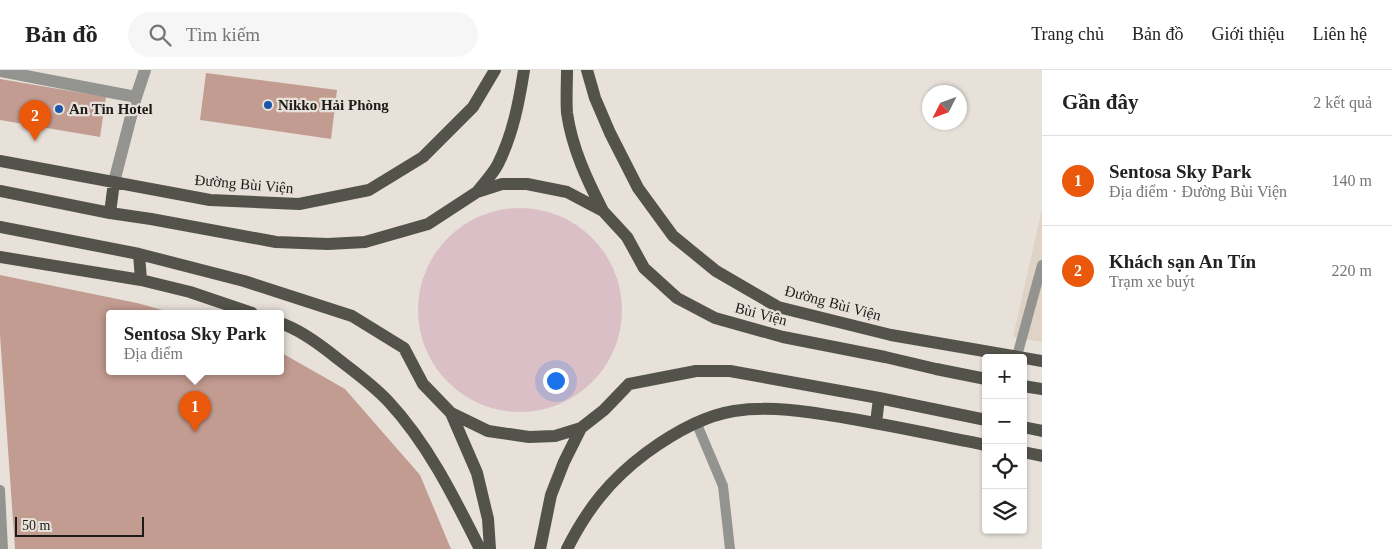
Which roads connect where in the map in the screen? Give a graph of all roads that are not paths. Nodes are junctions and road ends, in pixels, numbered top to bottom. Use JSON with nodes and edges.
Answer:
{"nodes":[{"id":1,"x":145,"y":70,"type":"edge"},
{"id":2,"x":495,"y":70,"type":"edge"},
{"id":3,"x":524,"y":70,"type":"edge"},
{"id":4,"x":567,"y":70,"type":"edge"},
{"id":5,"x":587,"y":70,"type":"edge"},
{"id":6,"x":0,"y":71,"type":"edge"},
{"id":7,"x":136,"y":96,"type":"junction"},
{"id":8,"x":0,"y":161,"type":"edge"},
{"id":9,"x":114,"y":182,"type":"junction"},
{"id":10,"x":0,"y":191,"type":"edge"},
{"id":11,"x":477,"y":192,"type":"junction"},
{"id":12,"x":603,"y":211,"type":"junction"},
{"id":13,"x":110,"y":213,"type":"junction"},
{"id":14,"x":0,"y":227,"type":"edge"},
{"id":15,"x":139,"y":254,"type":"junction"},
{"id":16,"x":0,"y":257,"type":"edge"},
{"id":17,"x":1042,"y":266,"type":"edge"},
{"id":18,"x":141,"y":280,"type":"junction"},
{"id":19,"x":243,"y":310,"type":"edge"},
{"id":20,"x":284,"y":325,"type":"edge"},
{"id":21,"x":891,"y":335,"type":"junction"},
{"id":22,"x":1004,"y":354,"type":"edge"},
{"id":23,"x":1018,"y":354,"type":"edge"},
{"id":24,"x":885,"y":357,"type":"junction"},
{"id":25,"x":1027,"y":358,"type":"edge"},
{"id":26,"x":1042,"y":361,"type":"edge"},
{"id":27,"x":982,"y":377,"type":"edge"},
{"id":28,"x":1027,"y":387,"type":"edge"},
{"id":29,"x":1042,"y":389,"type":"edge"},
{"id":30,"x":879,"y":398,"type":"junction"},
{"id":31,"x":451,"y":413,"type":"junction"},
{"id":32,"x":982,"y":419,"type":"edge"},
{"id":33,"x":696,"y":422,"type":"junction"},
{"id":34,"x":876,"y":423,"type":"junction"},
{"id":35,"x":581,"y":428,"type":"junction"},
{"id":36,"x":1027,"y":428,"type":"edge"},
{"id":37,"x":1042,"y":431,"type":"edge"},
{"id":38,"x":982,"y":444,"type":"edge"},
{"id":39,"x":1027,"y":453,"type":"edge"},
{"id":40,"x":1042,"y":456,"type":"edge"},
{"id":41,"x":0,"y":490,"type":"edge"},
{"id":42,"x":4,"y":549,"type":"edge"},
{"id":43,"x":480,"y":549,"type":"edge"},
{"id":44,"x":490,"y":549,"type":"edge"},
{"id":45,"x":540,"y":549,"type":"edge"},
{"id":46,"x":567,"y":549,"type":"edge"},
{"id":47,"x":730,"y":549,"type":"edge"}],
"edges":[{"from":1,"to":7,"type":"street"},
{"from":2,"to":9,"type":"main road","name":"Đường Bùi Viện"},
{"from":3,"to":11,"type":"main road"},
{"from":4,"to":12,"type":"main road"},
{"from":5,"to":21,"type":"main road","name":"Đường Bùi Viện"},
{"from":6,"to":7,"type":"street"},
{"from":7,"to":9,"type":"street"},
{"from":8,"to":9,"type":"main road","name":"Đường Bùi Viện"},
{"from":9,"to":13,"type":"main road"},
{"from":10,"to":13,"type":"main road"},
{"from":11,"to":12,"type":"main road"},
{"from":11,"to":13,"type":"main road"},
{"from":12,"to":24,"type":"main road","name":"Bùi Viện"},
{"from":14,"to":15,"type":"main road"},
{"from":15,"to":18,"type":"main road"},
{"from":15,"to":31,"type":"main road"},
{"from":16,"to":18,"type":"main road"},
{"from":17,"to":23,"type":"lane"},
{"from":18,"to":19,"type":"main road"},
{"from":20,"to":43,"type":"main road"},
{"from":21,"to":22,"type":"main road","name":"Đường Bùi Viện"},
{"from":21,"to":24,"type":"main road"},
{"from":24,"to":27,"type":"main road"},
{"from":25,"to":26,"type":"main road","name":"Đường Bùi Viện"},
{"from":28,"to":29,"type":"main road"},
{"from":30,"to":32,"type":"main road"},
{"from":30,"to":34,"type":"main road"},
{"from":30,"to":35,"type":"main road"},
{"from":31,"to":35,"type":"main road"},
{"from":31,"to":44,"type":"main road"},
{"from":33,"to":34,"type":"main road"},
{"from":33,"to":46,"type":"main road"},
{"from":33,"to":47,"type":"lane"},
{"from":34,"to":38,"type":"main road"},
{"from":35,"to":45,"type":"main road"},
{"from":36,"to":37,"type":"main road"},
{"from":39,"to":40,"type":"main road"},
{"from":41,"to":42,"type":"lane"}]}
